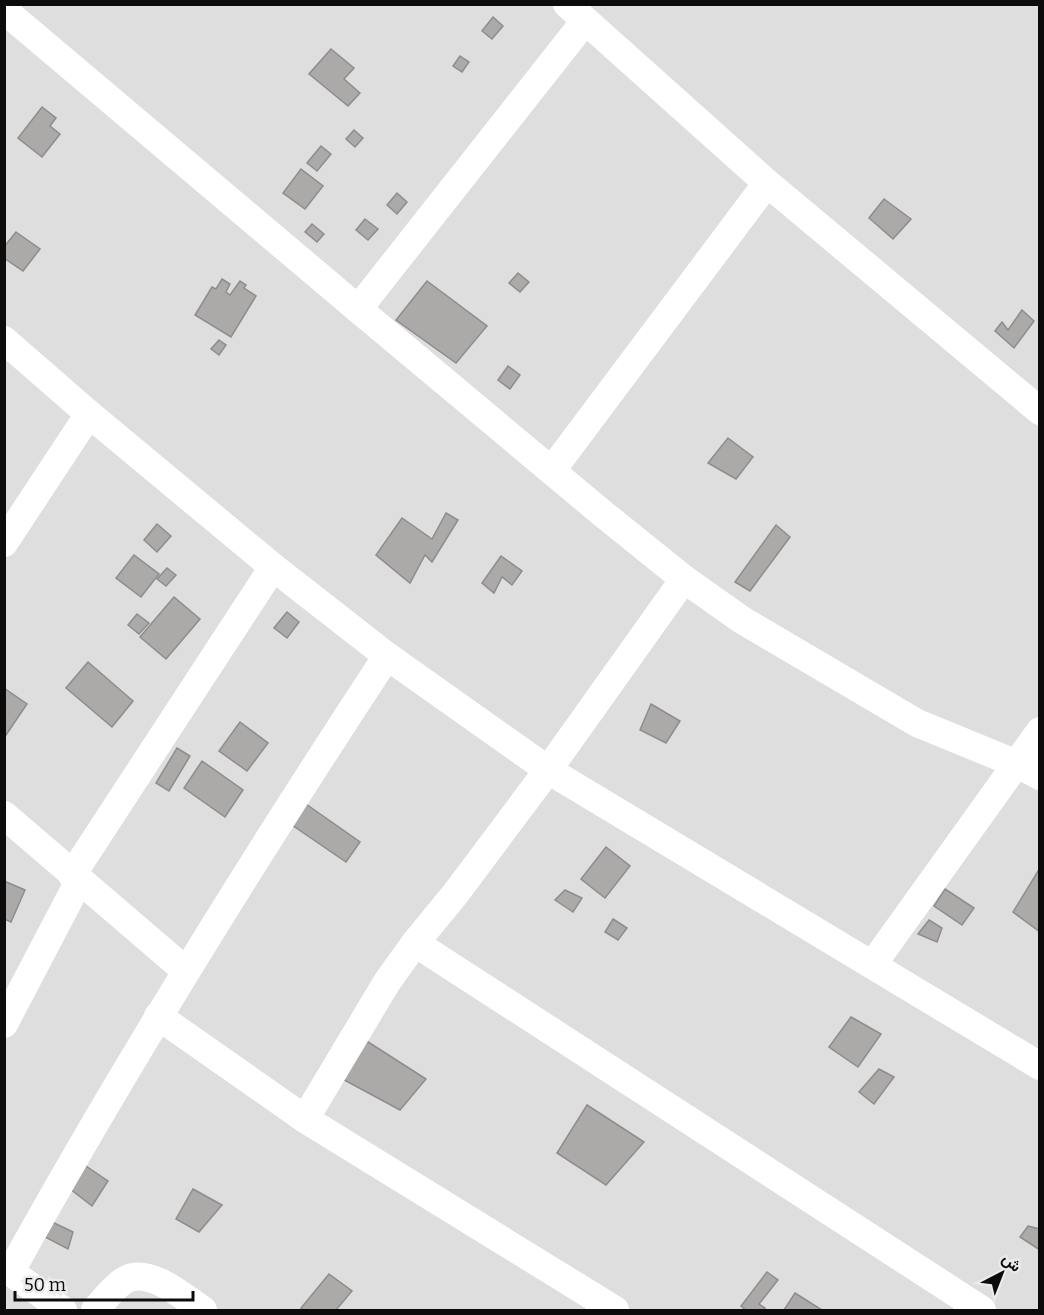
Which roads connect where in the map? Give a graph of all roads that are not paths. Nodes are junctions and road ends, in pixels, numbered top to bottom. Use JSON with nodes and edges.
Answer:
{"nodes":[{"id":1,"x":4,"y":10,"type":"edge"},
{"id":2,"x":576,"y":13,"type":"edge"},
{"id":3,"x":767,"y":183,"type":"junction"},
{"id":4,"x":358,"y":309,"type":"junction"},
{"id":5,"x":4,"y":340,"type":"edge"},
{"id":6,"x":1040,"y":411,"type":"edge"},
{"id":7,"x":89,"y":414,"type":"junction"},
{"id":8,"x":552,"y":470,"type":"junction"},
{"id":9,"x":4,"y":543,"type":"edge"},
{"id":10,"x":273,"y":567,"type":"junction"},
{"id":11,"x":684,"y":579,"type":"junction"},
{"id":12,"x":387,"y":656,"type":"junction"},
{"id":13,"x":1040,"y":731,"type":"edge"},
{"id":14,"x":548,"y":770,"type":"junction"},
{"id":15,"x":1028,"y":770,"type":"edge"},
{"id":16,"x":4,"y":815,"type":"edge"},
{"id":17,"x":76,"y":878,"type":"junction"},
{"id":18,"x":415,"y":943,"type":"junction"},
{"id":19,"x":873,"y":964,"type":"junction"},
{"id":20,"x":186,"y":971,"type":"junction"},
{"id":21,"x":158,"y":1016,"type":"junction"},
{"id":22,"x":4,"y":1024,"type":"edge"},
{"id":23,"x":1040,"y":1066,"type":"edge"},
{"id":24,"x":305,"y":1119,"type":"junction"},
{"id":25,"x":8,"y":1269,"type":"edge"},
{"id":26,"x":63,"y":1311,"type":"edge"},
{"id":27,"x":95,"y":1311,"type":"edge"},
{"id":28,"x":203,"y":1311,"type":"edge"},
{"id":29,"x":615,"y":1311,"type":"edge"},
{"id":30,"x":982,"y":1311,"type":"edge"}],
"edges":[{"from":1,"to":4,"type":"street"},
{"from":2,"to":3,"type":"street"},
{"from":2,"to":4,"type":"street"},
{"from":3,"to":6,"type":"street"},
{"from":3,"to":8,"type":"street"},
{"from":4,"to":8,"type":"street"},
{"from":5,"to":7,"type":"street"},
{"from":7,"to":9,"type":"street"},
{"from":7,"to":10,"type":"street"},
{"from":8,"to":11,"type":"street"},
{"from":10,"to":12,"type":"street"},
{"from":10,"to":17,"type":"street"},
{"from":11,"to":14,"type":"street"},
{"from":11,"to":15,"type":"street"},
{"from":12,"to":14,"type":"street"},
{"from":12,"to":20,"type":"street"},
{"from":13,"to":15,"type":"street"},
{"from":14,"to":18,"type":"street"},
{"from":14,"to":19,"type":"street"},
{"from":15,"to":19,"type":"street"},
{"from":16,"to":17,"type":"street"},
{"from":17,"to":20,"type":"street"},
{"from":17,"to":22,"type":"street"},
{"from":18,"to":24,"type":"street"},
{"from":18,"to":30,"type":"street"},
{"from":19,"to":23,"type":"street"},
{"from":20,"to":21,"type":"street"},
{"from":21,"to":24,"type":"street"},
{"from":21,"to":25,"type":"street"},
{"from":24,"to":29,"type":"street"},
{"from":25,"to":26,"type":"street"},
{"from":27,"to":28,"type":"street"}]}
